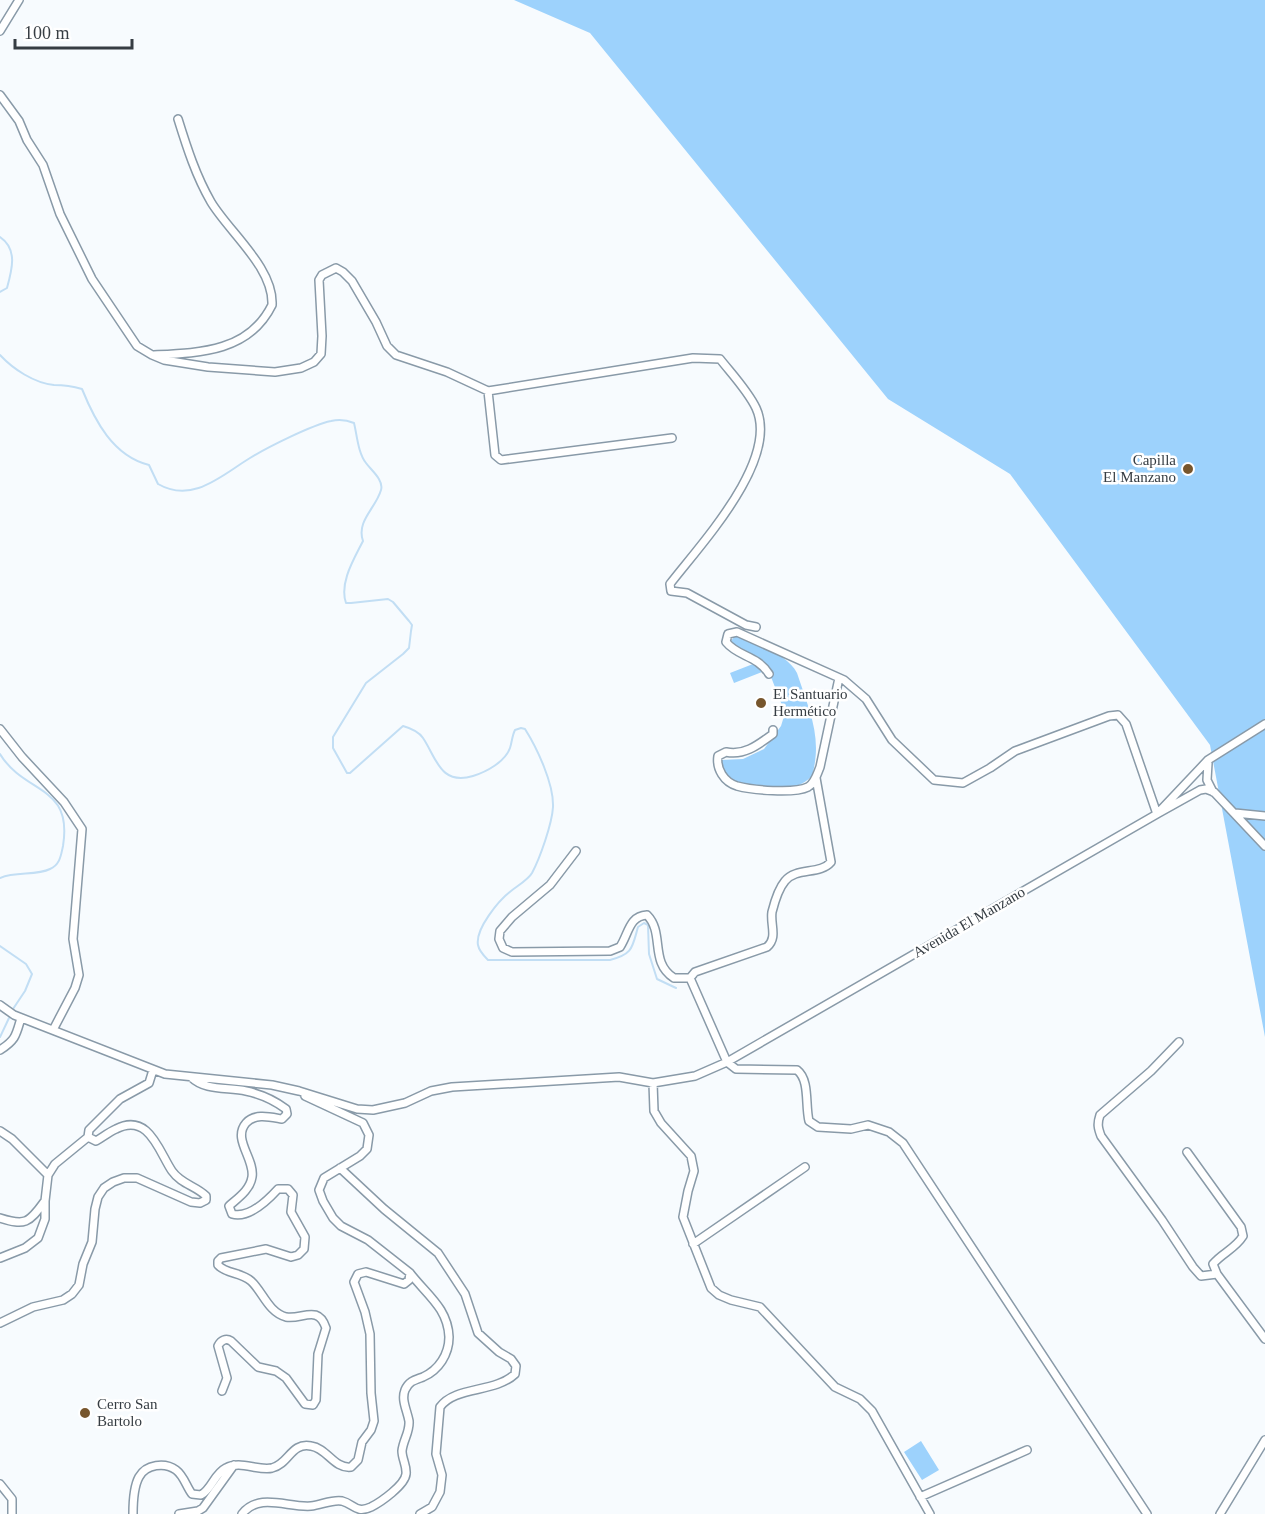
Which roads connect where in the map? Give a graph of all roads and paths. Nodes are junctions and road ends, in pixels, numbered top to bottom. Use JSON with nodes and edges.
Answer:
{"nodes":[{"id":1,"x":19,"y":0,"type":"edge"},
{"id":2,"x":0,"y":31,"type":"edge"},
{"id":3,"x":0,"y":95,"type":"edge"},
{"id":4,"x":178,"y":119,"type":"dead end"},
{"id":5,"x":152,"y":355,"type":"junction"},
{"id":6,"x":488,"y":391,"type":"junction"},
{"id":7,"x":672,"y":438,"type":"dead end"},
{"id":8,"x":756,"y":627,"type":"dead end"},
{"id":9,"x":770,"y":674,"type":"dead end"},
{"id":10,"x":839,"y":678,"type":"junction"},
{"id":11,"x":1265,"y":724,"type":"edge"},
{"id":12,"x":0,"y":729,"type":"edge"},
{"id":13,"x":773,"y":730,"type":"dead end"},
{"id":14,"x":1209,"y":760,"type":"junction"},
{"id":15,"x":816,"y":778,"type":"junction"},
{"id":16,"x":1214,"y":792,"type":"junction"},
{"id":17,"x":1235,"y":813,"type":"junction"},
{"id":18,"x":1157,"y":814,"type":"junction"},
{"id":19,"x":1254,"y":816,"type":"junction"},
{"id":20,"x":1265,"y":816,"type":"edge"},
{"id":21,"x":1250,"y":829,"type":"junction"},
{"id":22,"x":1265,"y":846,"type":"edge"},
{"id":23,"x":576,"y":850,"type":"dead end"},
{"id":24,"x":690,"y":978,"type":"junction"},
{"id":25,"x":0,"y":1005,"type":"edge"},
{"id":26,"x":21,"y":1017,"type":"junction"},
{"id":27,"x":54,"y":1030,"type":"junction"},
{"id":28,"x":1179,"y":1042,"type":"dead end"},
{"id":29,"x":0,"y":1050,"type":"edge"},
{"id":30,"x":727,"y":1062,"type":"junction"},
{"id":31,"x":153,"y":1070,"type":"junction"},
{"id":32,"x":190,"y":1077,"type":"junction"},
{"id":33,"x":653,"y":1083,"type":"junction"},
{"id":34,"x":299,"y":1091,"type":"junction"},
{"id":35,"x":0,"y":1131,"type":"edge"},
{"id":36,"x":88,"y":1137,"type":"junction"},
{"id":37,"x":1187,"y":1152,"type":"dead end"},
{"id":38,"x":340,"y":1167,"type":"junction"},
{"id":39,"x":805,"y":1167,"type":"dead end"},
{"id":40,"x":48,"y":1175,"type":"junction"},
{"id":41,"x":45,"y":1201,"type":"junction"},
{"id":42,"x":0,"y":1218,"type":"edge"},
{"id":43,"x":693,"y":1244,"type":"junction"},
{"id":44,"x":0,"y":1258,"type":"edge"},
{"id":45,"x":410,"y":1273,"type":"junction"},
{"id":46,"x":1217,"y":1274,"type":"junction"},
{"id":47,"x":0,"y":1323,"type":"edge"},
{"id":48,"x":1265,"y":1339,"type":"edge"},
{"id":49,"x":222,"y":1391,"type":"dead end"},
{"id":50,"x":1265,"y":1440,"type":"edge"},
{"id":51,"x":1027,"y":1450,"type":"dead end"},
{"id":52,"x":234,"y":1465,"type":"junction"},
{"id":53,"x":0,"y":1484,"type":"edge"},
{"id":54,"x":920,"y":1497,"type":"junction"},
{"id":55,"x":12,"y":1514,"type":"edge"},
{"id":56,"x":133,"y":1514,"type":"edge"},
{"id":57,"x":179,"y":1514,"type":"edge"},
{"id":58,"x":242,"y":1514,"type":"edge"},
{"id":59,"x":420,"y":1514,"type":"edge"},
{"id":60,"x":930,"y":1514,"type":"edge"},
{"id":61,"x":1147,"y":1514,"type":"edge"},
{"id":62,"x":1220,"y":1514,"type":"edge"}],
"edges":[{"from":1,"to":2,"type":"street"},
{"from":3,"to":5,"type":"street"},
{"from":4,"to":5,"type":"street"},
{"from":5,"to":6,"type":"street"},
{"from":6,"to":7,"type":"street"},
{"from":6,"to":8,"type":"street"},
{"from":9,"to":10,"type":"street"},
{"from":10,"to":15,"type":"street"},
{"from":10,"to":18,"type":"street"},
{"from":11,"to":14,"type":"street","name":"Avenida El Manzano"},
{"from":12,"to":27,"type":"street"},
{"from":13,"to":15,"type":"street"},
{"from":14,"to":16,"type":"street"},
{"from":14,"to":18,"type":"street","name":"Avenida El Manzano"},
{"from":15,"to":24,"type":"street"},
{"from":16,"to":17,"type":"street"},
{"from":16,"to":18,"type":"street"},
{"from":17,"to":19,"type":"street"},
{"from":17,"to":21,"type":"street"},
{"from":18,"to":30,"type":"street","name":"Avenida El Manzano"},
{"from":19,"to":20,"type":"street"},
{"from":19,"to":21,"type":"street"},
{"from":21,"to":22,"type":"street"},
{"from":23,"to":24,"type":"street"},
{"from":24,"to":30,"type":"street"},
{"from":25,"to":26,"type":"street"},
{"from":26,"to":27,"type":"street"},
{"from":26,"to":29,"type":"street"},
{"from":27,"to":31,"type":"street"},
{"from":28,"to":46,"type":"street"},
{"from":30,"to":33,"type":"street","name":"Avenida El Manzano"},
{"from":30,"to":61,"type":"street"},
{"from":31,"to":32,"type":"street"},
{"from":31,"to":36,"type":"street"},
{"from":32,"to":34,"type":"street"},
{"from":32,"to":49,"type":"street"},
{"from":33,"to":34,"type":"street","name":"Avenida El Manzano"},
{"from":33,"to":43,"type":"street"},
{"from":34,"to":38,"type":"street"},
{"from":35,"to":40,"type":"street"},
{"from":36,"to":40,"type":"street"},
{"from":36,"to":47,"type":"street"},
{"from":37,"to":46,"type":"street"},
{"from":38,"to":45,"type":"street"},
{"from":38,"to":59,"type":"street"},
{"from":39,"to":43,"type":"street"},
{"from":40,"to":41,"type":"street"},
{"from":41,"to":42,"type":"street"},
{"from":41,"to":44,"type":"street"},
{"from":43,"to":54,"type":"street"},
{"from":45,"to":52,"type":"street"},
{"from":45,"to":58,"type":"street"},
{"from":46,"to":48,"type":"street"},
{"from":50,"to":62,"type":"street"},
{"from":51,"to":54,"type":"street"},
{"from":52,"to":56,"type":"street"},
{"from":52,"to":57,"type":"street"},
{"from":53,"to":55,"type":"street"},
{"from":54,"to":60,"type":"street"}]}
